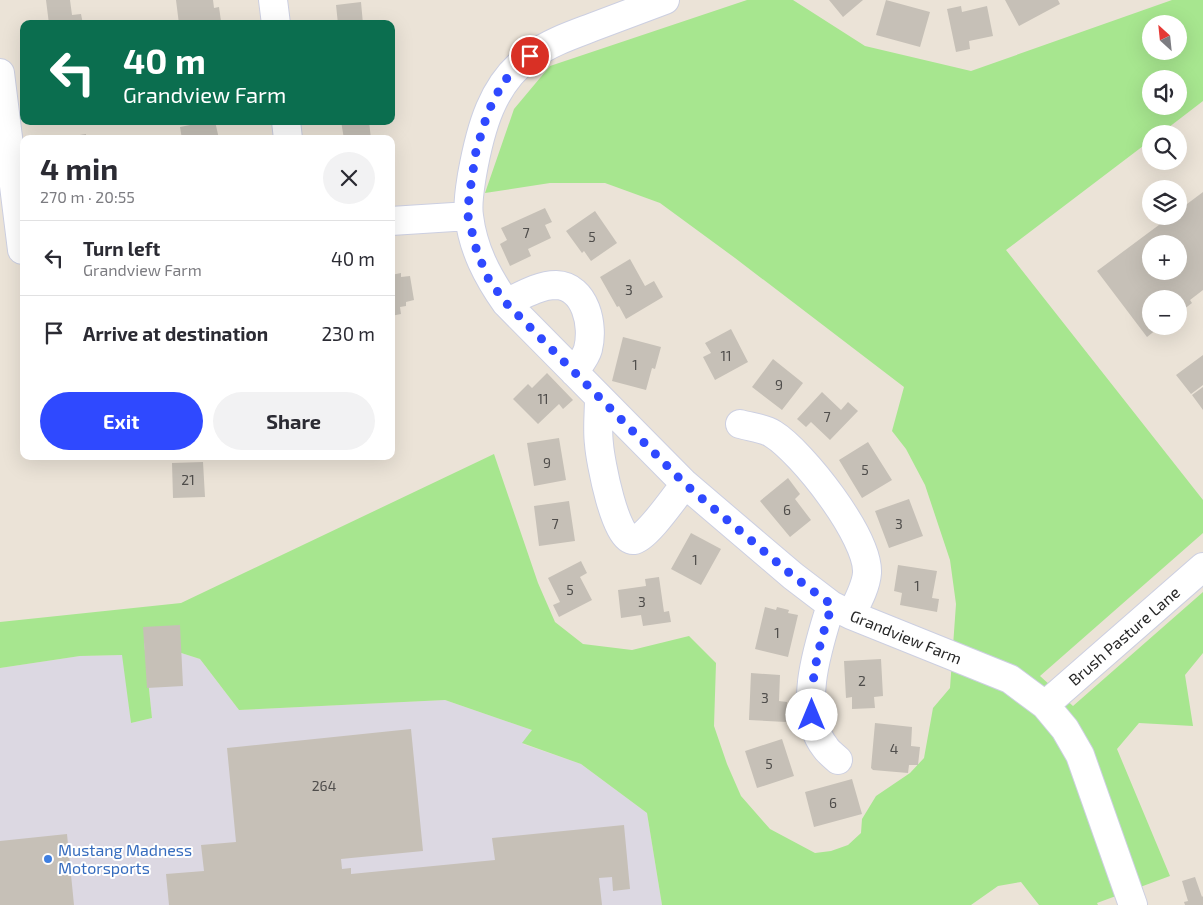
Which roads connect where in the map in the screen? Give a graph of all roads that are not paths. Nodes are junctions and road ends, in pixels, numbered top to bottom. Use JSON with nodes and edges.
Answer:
{"nodes":[{"id":1,"x":273,"y":0,"type":"edge"},
{"id":2,"x":665,"y":0,"type":"edge"},
{"id":3,"x":276,"y":20,"type":"edge"},
{"id":4,"x":0,"y":73,"type":"edge"},
{"id":5,"x":468,"y":216,"type":"junction"},
{"id":6,"x":395,"y":221,"type":"edge"},
{"id":7,"x":15,"y":250,"type":"edge"},
{"id":8,"x":506,"y":303,"type":"junction"},
{"id":9,"x":574,"y":372,"type":"junction"},
{"id":10,"x":599,"y":398,"type":"junction"},
{"id":11,"x":740,"y":424,"type":"dead end"},
{"id":12,"x":685,"y":484,"type":"junction"},
{"id":13,"x":1203,"y":567,"type":"edge"},
{"id":14,"x":841,"y":610,"type":"junction"},
{"id":15,"x":1045,"y":705,"type":"junction"},
{"id":16,"x":838,"y":760,"type":"dead end"},
{"id":17,"x":1133,"y":905,"type":"edge"}],
"edges":[{"from":1,"to":3,"type":"street"},
{"from":2,"to":5,"type":"street","name":"Grandview Farm"},
{"from":4,"to":7,"type":"street"},
{"from":5,"to":6,"type":"street"},
{"from":5,"to":8,"type":"street","name":"Grandview Farm"},
{"from":8,"to":9,"type":"street","name":"Grandview Farm"},
{"from":8,"to":9,"type":"street"},
{"from":9,"to":10,"type":"street","name":"Grandview Farm"},
{"from":10,"to":12,"type":"street","name":"Grandview Farm"},
{"from":10,"to":12,"type":"street"},
{"from":11,"to":14,"type":"street"},
{"from":12,"to":14,"type":"street","name":"Grandview Farm"},
{"from":13,"to":15,"type":"street","name":"Brush Pasture Lane"},
{"from":14,"to":15,"type":"street","name":"Grandview Farm"},
{"from":14,"to":16,"type":"street"},
{"from":15,"to":17,"type":"street","name":"Grandview Farm"}]}
